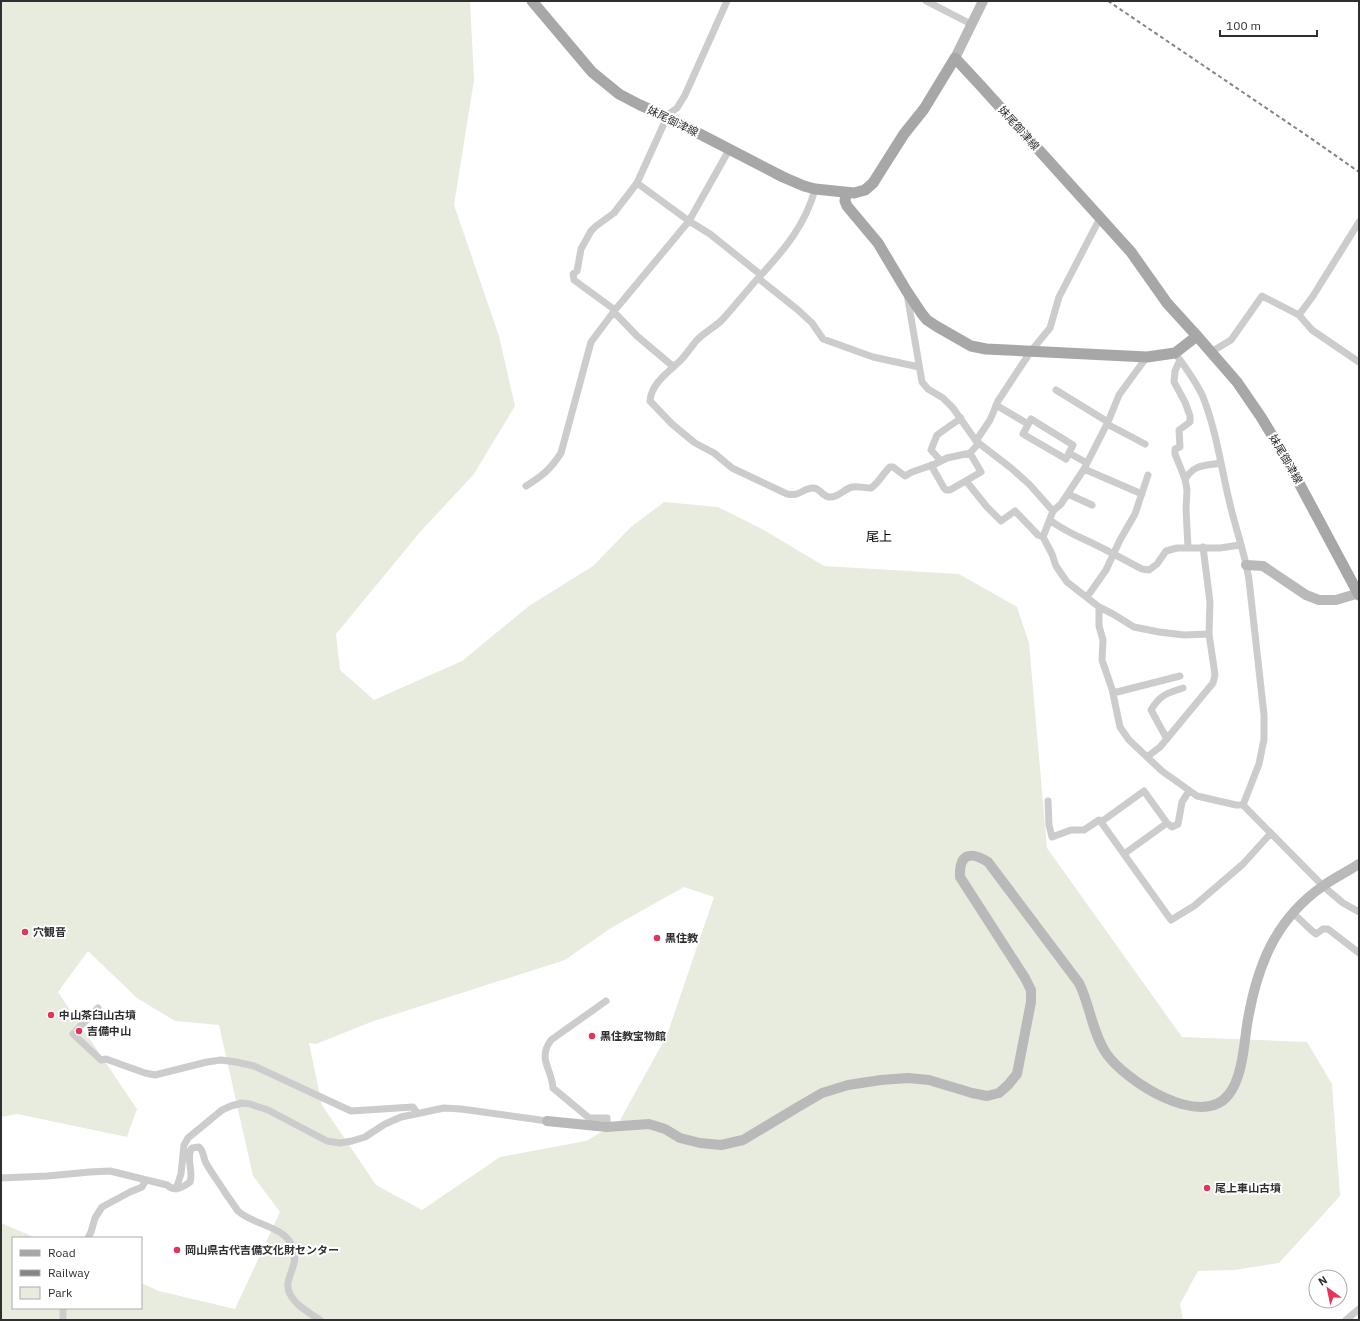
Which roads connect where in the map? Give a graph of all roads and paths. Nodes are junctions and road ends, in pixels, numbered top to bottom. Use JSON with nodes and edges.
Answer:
{"nodes":[{"id":1,"x":532,"y":1,"type":"edge"},
{"id":2,"x":727,"y":1,"type":"edge"},
{"id":3,"x":926,"y":1,"type":"edge"},
{"id":4,"x":982,"y":1,"type":"edge"},
{"id":5,"x":971,"y":24,"type":"junction"},
{"id":6,"x":955,"y":58,"type":"junction"},
{"id":7,"x":667,"y":117,"type":"junction"},
{"id":8,"x":729,"y":150,"type":"junction"},
{"id":9,"x":638,"y":183,"type":"junction"},
{"id":10,"x":815,"y":189,"type":"junction"},
{"id":11,"x":846,"y":193,"type":"junction"},
{"id":12,"x":1100,"y":218,"type":"junction"},
{"id":13,"x":688,"y":221,"type":"junction"},
{"id":14,"x":1359,"y":222,"type":"edge"},
{"id":15,"x":760,"y":277,"type":"junction"},
{"id":16,"x":906,"y":290,"type":"junction"},
{"id":17,"x":614,"y":311,"type":"junction"},
{"id":18,"x":1299,"y":315,"type":"junction"},
{"id":19,"x":1197,"y":336,"type":"junction"},
{"id":20,"x":1031,"y":351,"type":"junction"},
{"id":21,"x":1211,"y":352,"type":"junction"},
{"id":22,"x":1178,"y":357,"type":"junction"},
{"id":23,"x":1147,"y":358,"type":"junction"},
{"id":24,"x":1359,"y":362,"type":"edge"},
{"id":25,"x":674,"y":366,"type":"junction"},
{"id":26,"x":919,"y":367,"type":"junction"},
{"id":27,"x":1056,"y":390,"type":"dead end"},
{"id":28,"x":996,"y":405,"type":"junction"},
{"id":29,"x":960,"y":418,"type":"junction"},
{"id":30,"x":1107,"y":423,"type":"junction"},
{"id":31,"x":1028,"y":424,"type":"junction"},
{"id":32,"x":977,"y":442,"type":"junction"},
{"id":33,"x":1145,"y":444,"type":"dead end"},
{"id":34,"x":970,"y":453,"type":"junction"},
{"id":35,"x":1069,"y":453,"type":"junction"},
{"id":36,"x":941,"y":461,"type":"junction"},
{"id":37,"x":1221,"y":463,"type":"junction"},
{"id":38,"x":931,"y":465,"type":"junction"},
{"id":39,"x":1085,"y":466,"type":"junction"},
{"id":40,"x":1148,"y":475,"type":"dead end"},
{"id":41,"x":1185,"y":479,"type":"junction"},
{"id":42,"x":966,"y":481,"type":"junction"},
{"id":43,"x":526,"y":486,"type":"dead end"},
{"id":44,"x":1068,"y":494,"type":"junction"},
{"id":45,"x":1142,"y":494,"type":"junction"},
{"id":46,"x":1092,"y":505,"type":"dead end"},
{"id":47,"x":1053,"y":511,"type":"junction"},
{"id":48,"x":1050,"y":520,"type":"junction"},
{"id":49,"x":1043,"y":537,"type":"junction"},
{"id":50,"x":1240,"y":545,"type":"junction"},
{"id":51,"x":1188,"y":547,"type":"junction"},
{"id":52,"x":1203,"y":547,"type":"junction"},
{"id":53,"x":1114,"y":554,"type":"junction"},
{"id":54,"x":1246,"y":565,"type":"junction"},
{"id":55,"x":1359,"y":595,"type":"edge"},
{"id":56,"x":1087,"y":597,"type":"junction"},
{"id":57,"x":1099,"y":607,"type":"junction"},
{"id":58,"x":1209,"y":634,"type":"junction"},
{"id":59,"x":1180,"y":676,"type":"dead end"},
{"id":60,"x":1183,"y":688,"type":"dead end"},
{"id":61,"x":1113,"y":692,"type":"junction"},
{"id":62,"x":1167,"y":739,"type":"junction"},
{"id":63,"x":1147,"y":757,"type":"junction"},
{"id":64,"x":1189,"y":791,"type":"junction"},
{"id":65,"x":1048,"y":801,"type":"dead end"},
{"id":66,"x":1243,"y":805,"type":"junction"},
{"id":67,"x":1101,"y":822,"type":"junction"},
{"id":68,"x":1167,"y":823,"type":"junction"},
{"id":69,"x":1271,"y":833,"type":"junction"},
{"id":70,"x":1124,"y":854,"type":"junction"},
{"id":71,"x":1359,"y":864,"type":"edge"},
{"id":72,"x":1323,"y":886,"type":"junction"},
{"id":73,"x":1359,"y":912,"type":"edge"},
{"id":74,"x":1293,"y":913,"type":"junction"},
{"id":75,"x":1359,"y":953,"type":"edge"},
{"id":76,"x":606,"y":1001,"type":"dead end"},
{"id":77,"x":98,"y":1008,"type":"dead end"},
{"id":78,"x":417,"y":1113,"type":"junction"},
{"id":79,"x":547,"y":1122,"type":"joint"},
{"id":80,"x":608,"y":1127,"type":"junction"},
{"id":81,"x":1,"y":1178,"type":"edge"},
{"id":82,"x":146,"y":1180,"type":"junction"},
{"id":83,"x":176,"y":1189,"type":"junction"},
{"id":84,"x":88,"y":1237,"type":"edge"},
{"id":85,"x":63,"y":1309,"type":"edge"},
{"id":86,"x":1359,"y":1309,"type":"edge"},
{"id":87,"x":63,"y":1320,"type":"edge"},
{"id":88,"x":320,"y":1320,"type":"edge"},
{"id":89,"x":1346,"y":1320,"type":"edge"}],
"edges":[{"from":1,"to":7,"type":"main road","name":"妹尾御津線"},
{"from":2,"to":7,"type":"street"},
{"from":3,"to":5,"type":"street"},
{"from":4,"to":5,"type":"street"},
{"from":5,"to":6,"type":"street"},
{"from":6,"to":11,"type":"main road","name":"妹尾御津線"},
{"from":6,"to":12,"type":"main road","name":"妹尾御津線"},
{"from":7,"to":8,"type":"main road","name":"妹尾御津線"},
{"from":7,"to":9,"type":"street"},
{"from":8,"to":10,"type":"main road","name":"妹尾御津線"},
{"from":8,"to":13,"type":"street"},
{"from":9,"to":13,"type":"street"},
{"from":9,"to":17,"type":"street"},
{"from":10,"to":11,"type":"main road","name":"妹尾御津線"},
{"from":10,"to":15,"type":"street"},
{"from":11,"to":16,"type":"main road"},
{"from":12,"to":19,"type":"main road","name":"妹尾御津線"},
{"from":12,"to":20,"type":"street"},
{"from":13,"to":15,"type":"street"},
{"from":13,"to":17,"type":"street"},
{"from":14,"to":18,"type":"street"},
{"from":15,"to":25,"type":"street"},
{"from":15,"to":26,"type":"street"},
{"from":16,"to":20,"type":"main road"},
{"from":16,"to":26,"type":"street"},
{"from":17,"to":25,"type":"street"},
{"from":17,"to":43,"type":"street"},
{"from":18,"to":21,"type":"street"},
{"from":18,"to":24,"type":"street"},
{"from":19,"to":21,"type":"main road","name":"妹尾御津線"},
{"from":19,"to":22,"type":"main road"},
{"from":20,"to":23,"type":"main road"},
{"from":20,"to":28,"type":"street"},
{"from":21,"to":55,"type":"main road","name":"妹尾御津線"},
{"from":22,"to":23,"type":"main road"},
{"from":22,"to":37,"type":"street"},
{"from":22,"to":41,"type":"street"},
{"from":23,"to":30,"type":"street"},
{"from":25,"to":38,"type":"street"},
{"from":26,"to":29,"type":"street"},
{"from":27,"to":30,"type":"street"},
{"from":28,"to":31,"type":"street"},
{"from":28,"to":32,"type":"street"},
{"from":29,"to":32,"type":"street"},
{"from":29,"to":36,"type":"street"},
{"from":30,"to":33,"type":"street"},
{"from":30,"to":39,"type":"street"},
{"from":31,"to":35,"type":"street"},
{"from":31,"to":35,"type":"street"},
{"from":32,"to":34,"type":"street"},
{"from":32,"to":47,"type":"street"},
{"from":34,"to":36,"type":"street"},
{"from":34,"to":42,"type":"street"},
{"from":35,"to":39,"type":"street"},
{"from":36,"to":38,"type":"street"},
{"from":37,"to":41,"type":"street"},
{"from":37,"to":50,"type":"street"},
{"from":38,"to":42,"type":"street"},
{"from":39,"to":44,"type":"street"},
{"from":39,"to":45,"type":"street"},
{"from":40,"to":45,"type":"street"},
{"from":41,"to":51,"type":"street"},
{"from":42,"to":49,"type":"street"},
{"from":44,"to":46,"type":"street"},
{"from":44,"to":47,"type":"street"},
{"from":45,"to":53,"type":"street"},
{"from":47,"to":48,"type":"street"},
{"from":48,"to":49,"type":"street"},
{"from":48,"to":53,"type":"street"},
{"from":49,"to":56,"type":"street"},
{"from":50,"to":52,"type":"street"},
{"from":50,"to":54,"type":"street"},
{"from":51,"to":52,"type":"street"},
{"from":51,"to":53,"type":"street"},
{"from":52,"to":58,"type":"street"},
{"from":53,"to":56,"type":"street"},
{"from":54,"to":55,"type":"street"},
{"from":54,"to":66,"type":"street"},
{"from":56,"to":57,"type":"street"},
{"from":57,"to":58,"type":"street"},
{"from":57,"to":61,"type":"street"},
{"from":58,"to":62,"type":"street"},
{"from":59,"to":61,"type":"street"},
{"from":60,"to":62,"type":"street"},
{"from":61,"to":63,"type":"street"},
{"from":62,"to":63,"type":"street"},
{"from":63,"to":64,"type":"street"},
{"from":64,"to":66,"type":"street"},
{"from":64,"to":68,"type":"street"},
{"from":65,"to":67,"type":"street"},
{"from":66,"to":69,"type":"street"},
{"from":67,"to":68,"type":"street"},
{"from":67,"to":70,"type":"street"},
{"from":68,"to":70,"type":"street"},
{"from":69,"to":70,"type":"street"},
{"from":69,"to":72,"type":"street"},
{"from":71,"to":72,"type":"street"},
{"from":72,"to":73,"type":"street"},
{"from":72,"to":74,"type":"street"},
{"from":74,"to":75,"type":"street"},
{"from":74,"to":80,"type":"street"},
{"from":76,"to":80,"type":"street"},
{"from":77,"to":78,"type":"street"},
{"from":78,"to":79,"type":"street"},
{"from":78,"to":83,"type":"street"},
{"from":79,"to":80,"type":"street"},
{"from":81,"to":82,"type":"street"},
{"from":82,"to":83,"type":"street"},
{"from":82,"to":84,"type":"street"},
{"from":83,"to":88,"type":"street"},
{"from":85,"to":87,"type":"street"},
{"from":86,"to":89,"type":"street"}]}
